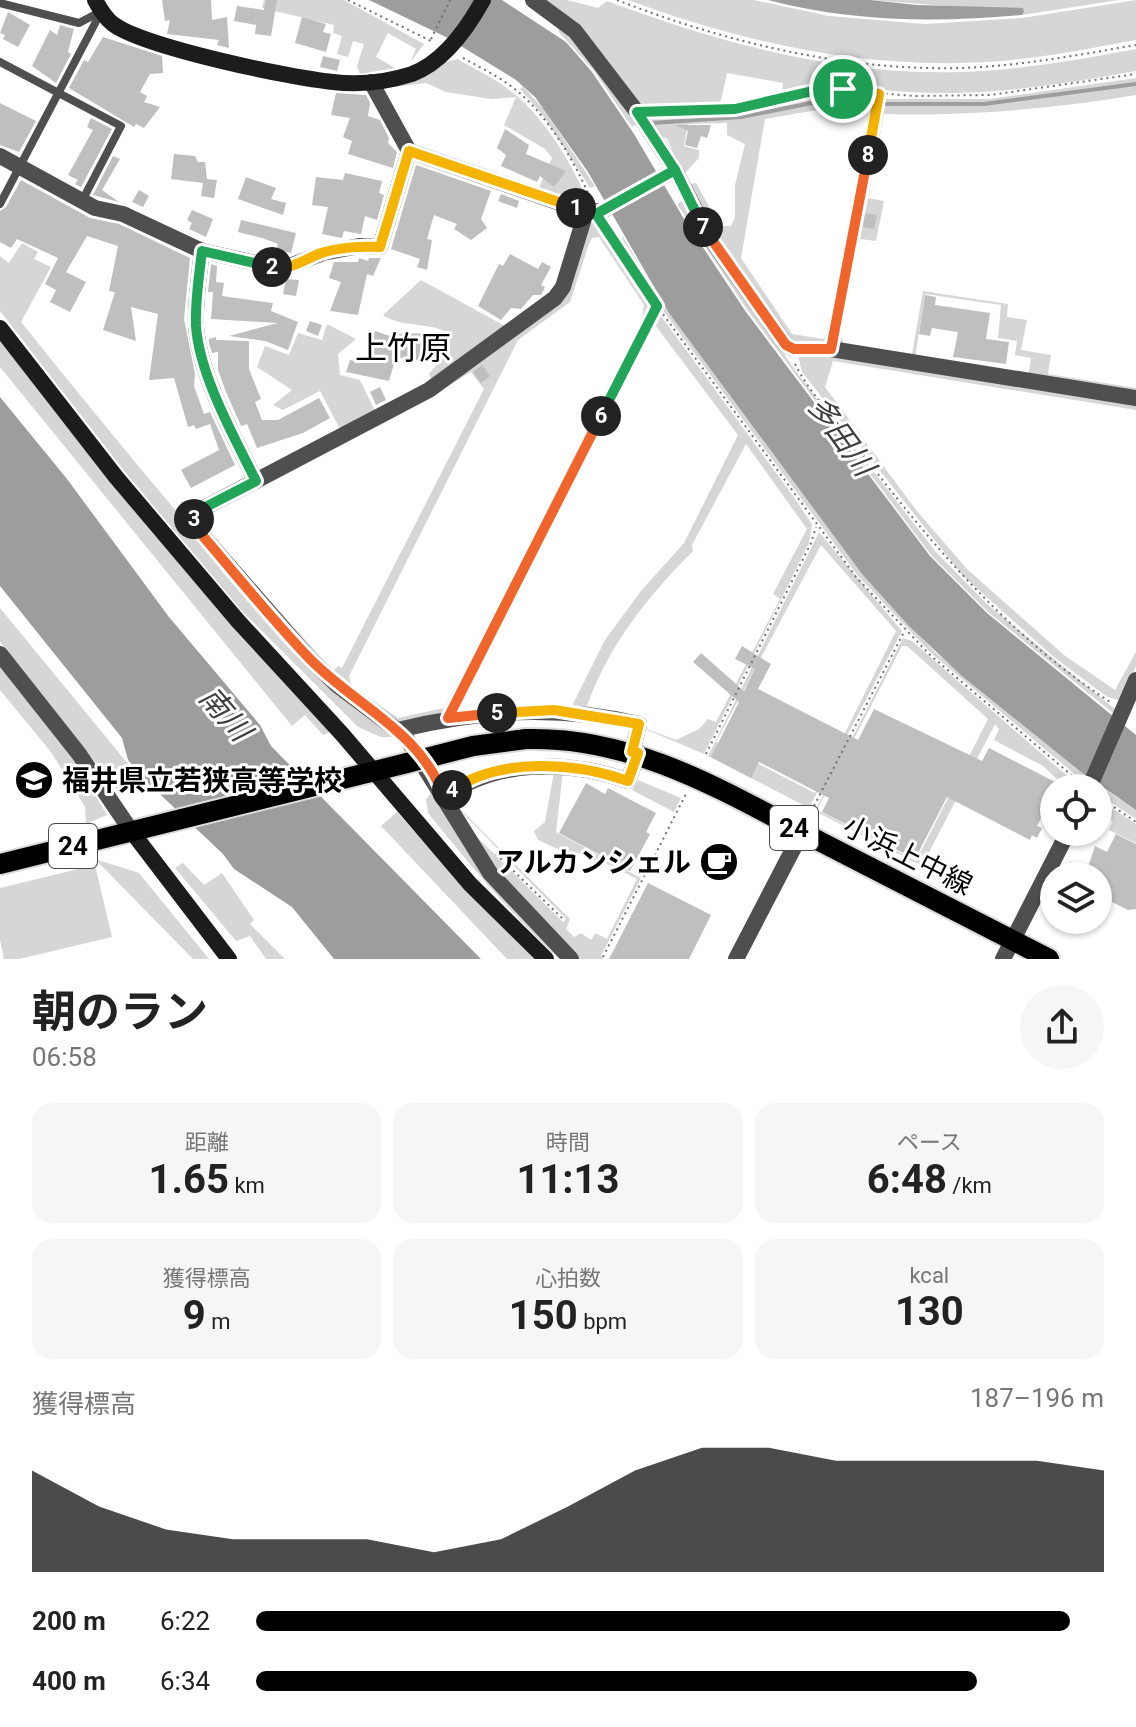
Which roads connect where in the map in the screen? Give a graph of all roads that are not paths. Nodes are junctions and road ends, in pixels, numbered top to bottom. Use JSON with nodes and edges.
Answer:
{"nodes":[{"id":1,"x":483,"y":0,"type":"edge"},
{"id":2,"x":533,"y":0,"type":"edge"},
{"id":3,"x":0,"y":3,"type":"edge"},
{"id":4,"x":98,"y":6,"type":"edge"},
{"id":5,"x":0,"y":62,"type":"edge"},
{"id":6,"x":371,"y":82,"type":"junction"},
{"id":7,"x":57,"y":92,"type":"junction"},
{"id":8,"x":409,"y":151,"type":"junction"},
{"id":9,"x":0,"y":156,"type":"edge"},
{"id":10,"x":21,"y":167,"type":"junction"},
{"id":11,"x":671,"y":172,"type":"junction"},
{"id":12,"x":82,"y":201,"type":"junction"},
{"id":13,"x":0,"y":204,"type":"edge"},
{"id":14,"x":595,"y":212,"type":"junction"},
{"id":15,"x":202,"y":251,"type":"junction"},
{"id":16,"x":0,"y":328,"type":"edge"},
{"id":17,"x":1136,"y":398,"type":"edge"},
{"id":18,"x":256,"y":481,"type":"junction"},
{"id":19,"x":0,"y":654,"type":"edge"},
{"id":20,"x":1136,"y":680,"type":"edge"},
{"id":21,"x":398,"y":730,"type":"junction"},
{"id":22,"x":635,"y":752,"type":"junction"},
{"id":23,"x":370,"y":773,"type":"junction"},
{"id":24,"x":1094,"y":774,"type":"edge"},
{"id":25,"x":444,"y":797,"type":"junction"},
{"id":26,"x":139,"y":830,"type":"junction"},
{"id":27,"x":802,"y":832,"type":"junction"},
{"id":28,"x":1061,"y":846,"type":"edge"},
{"id":29,"x":0,"y":864,"type":"edge"},
{"id":30,"x":1008,"y":950,"type":"edge"},
{"id":31,"x":229,"y":959,"type":"edge"},
{"id":32,"x":546,"y":959,"type":"edge"},
{"id":33,"x":571,"y":959,"type":"edge"},
{"id":34,"x":736,"y":959,"type":"edge"},
{"id":35,"x":1049,"y":959,"type":"edge"}],
"edges":[{"from":1,"to":6,"type":"street"},
{"from":2,"to":11,"type":"street"},
{"from":3,"to":4,"type":"lane"},
{"from":4,"to":6,"type":"street"},
{"from":4,"to":7,"type":"lane"},
{"from":5,"to":7,"type":"lane"},
{"from":6,"to":8,"type":"street"},
{"from":7,"to":10,"type":"lane"},
{"from":7,"to":12,"type":"lane"},
{"from":8,"to":14,"type":"street"},
{"from":8,"to":15,"type":"street"},
{"from":9,"to":10,"type":"street"},
{"from":10,"to":12,"type":"street"},
{"from":10,"to":13,"type":"lane"},
{"from":11,"to":14,"type":"street"},
{"from":11,"to":17,"type":"street"},
{"from":12,"to":15,"type":"street"},
{"from":14,"to":18,"type":"street"},
{"from":15,"to":18,"type":"street"},
{"from":16,"to":23,"type":"street"},
{"from":18,"to":21,"type":"street"},
{"from":19,"to":26,"type":"street"},
{"from":20,"to":24,"type":"street"},
{"from":21,"to":22,"type":"street"},
{"from":21,"to":25,"type":"street"},
{"from":22,"to":23,"type":"main road","name":"小浜上中線","number":"24","bridge":true},
{"from":22,"to":25,"type":"street"},
{"from":22,"to":27,"type":"main road","name":"小浜上中線","number":"24"},
{"from":23,"to":26,"type":"main road","name":"小浜上中線","number":"24"},
{"from":23,"to":32,"type":"street"},
{"from":25,"to":33,"type":"street"},
{"from":26,"to":29,"type":"main road","name":"小浜上中線","number":"24"},
{"from":26,"to":31,"type":"street"},
{"from":27,"to":30,"type":"main road","name":"小浜上中線","number":"24"},
{"from":27,"to":34,"type":"street"},
{"from":28,"to":30,"type":"street"},
{"from":30,"to":35,"type":"main road","name":"小浜上中線","number":"24"}]}
